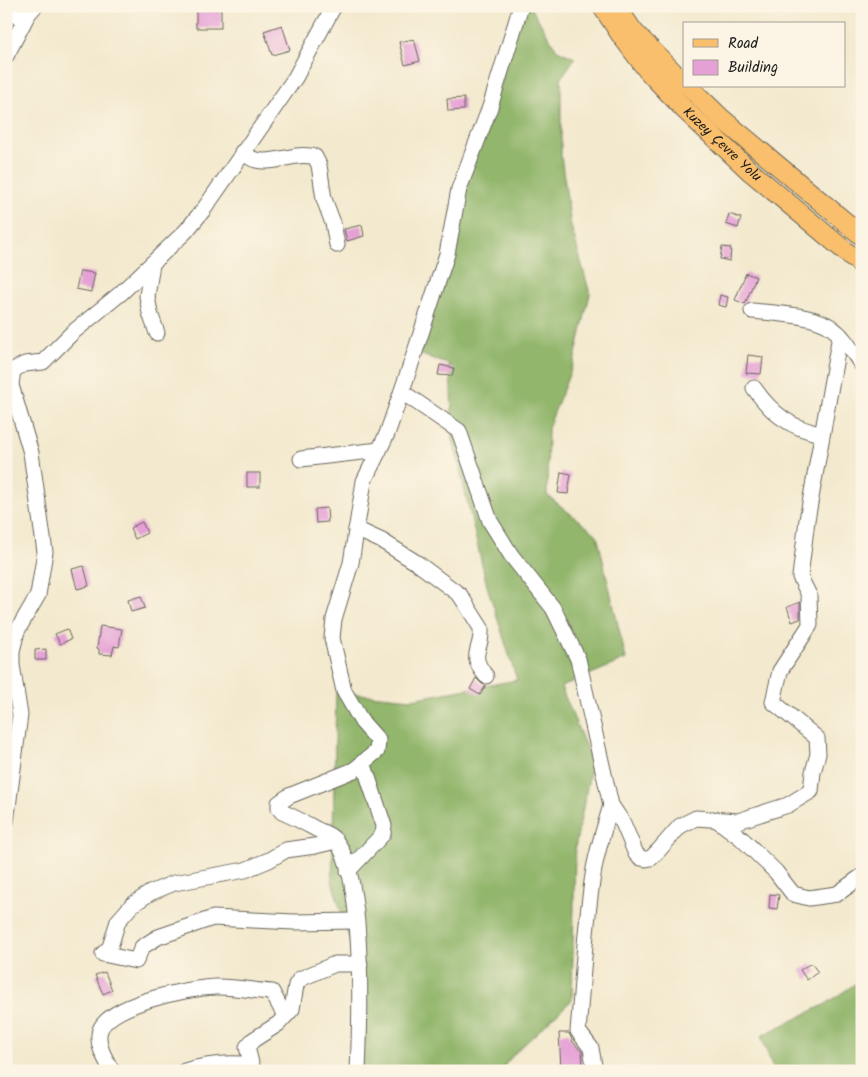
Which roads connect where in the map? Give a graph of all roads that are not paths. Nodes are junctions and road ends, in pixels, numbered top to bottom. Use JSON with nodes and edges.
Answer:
{"nodes":[{"id":1,"x":334,"y":6,"type":"edge"},
{"id":2,"x":521,"y":6,"type":"edge"},
{"id":3,"x":602,"y":6,"type":"edge"},
{"id":4,"x":616,"y":6,"type":"edge"},
{"id":5,"x":32,"y":10,"type":"edge"},
{"id":6,"x":6,"y":16,"type":"edge"},
{"id":7,"x":6,"y":56,"type":"edge"},
{"id":8,"x":683,"y":82,"type":"edge"},
{"id":9,"x":690,"y":88,"type":"edge"},
{"id":10,"x":242,"y":152,"type":"junction"},
{"id":11,"x":862,"y":236,"type":"edge"},
{"id":12,"x":337,"y":245,"type":"dead end"},
{"id":13,"x":152,"y":264,"type":"junction"},
{"id":14,"x":862,"y":265,"type":"edge"},
{"id":15,"x":752,"y":311,"type":"dead end"},
{"id":16,"x":157,"y":333,"type":"dead end"},
{"id":17,"x":840,"y":335,"type":"junction"},
{"id":18,"x":862,"y":365,"type":"edge"},
{"id":19,"x":10,"y":368,"type":"edge"},
{"id":20,"x":754,"y":388,"type":"dead end"},
{"id":21,"x":402,"y":392,"type":"junction"},
{"id":22,"x":822,"y":434,"type":"junction"},
{"id":23,"x":379,"y":450,"type":"junction"},
{"id":24,"x":302,"y":459,"type":"dead end"},
{"id":25,"x":356,"y":529,"type":"junction"},
{"id":26,"x":486,"y":676,"type":"dead end"},
{"id":27,"x":363,"y":762,"type":"junction"},
{"id":28,"x":611,"y":805,"type":"junction"},
{"id":29,"x":718,"y":820,"type":"junction"},
{"id":30,"x":6,"y":822,"type":"edge"},
{"id":31,"x":336,"y":841,"type":"junction"},
{"id":32,"x":348,"y":871,"type":"junction"},
{"id":33,"x":862,"y":876,"type":"edge"},
{"id":34,"x":356,"y":921,"type":"junction"},
{"id":35,"x":360,"y":964,"type":"junction"},
{"id":36,"x":285,"y":1016,"type":"junction"},
{"id":37,"x":252,"y":1068,"type":"edge"},
{"id":38,"x":112,"y":1071,"type":"edge"},
{"id":39,"x":185,"y":1071,"type":"edge"},
{"id":40,"x":358,"y":1071,"type":"edge"},
{"id":41,"x":594,"y":1071,"type":"edge"}],
"edges":[{"from":1,"to":10,"type":"street"},
{"from":2,"to":21,"type":"street"},
{"from":3,"to":14,"type":"main road","name":"Kuzey Çevre Yolu"},
{"from":4,"to":8,"type":"main road"},
{"from":5,"to":6,"type":"street"},
{"from":5,"to":7,"type":"street"},
{"from":9,"to":11,"type":"main road","name":"Kuzey Çevre Yolu"},
{"from":10,"to":12,"type":"street"},
{"from":10,"to":13,"type":"street"},
{"from":13,"to":16,"type":"street"},
{"from":13,"to":19,"type":"street"},
{"from":15,"to":17,"type":"street"},
{"from":17,"to":18,"type":"street"},
{"from":17,"to":22,"type":"street"},
{"from":19,"to":30,"type":"street"},
{"from":20,"to":22,"type":"street"},
{"from":21,"to":23,"type":"street"},
{"from":21,"to":28,"type":"street"},
{"from":22,"to":29,"type":"street"},
{"from":23,"to":24,"type":"street"},
{"from":23,"to":25,"type":"street"},
{"from":25,"to":26,"type":"street"},
{"from":25,"to":27,"type":"street"},
{"from":27,"to":31,"type":"street"},
{"from":27,"to":32,"type":"street"},
{"from":28,"to":29,"type":"street"},
{"from":28,"to":41,"type":"street"},
{"from":29,"to":33,"type":"street"},
{"from":31,"to":32,"type":"street"},
{"from":31,"to":34,"type":"street"},
{"from":32,"to":34,"type":"street"},
{"from":34,"to":35,"type":"street"},
{"from":35,"to":36,"type":"street"},
{"from":35,"to":40,"type":"street"},
{"from":36,"to":37,"type":"street"},
{"from":36,"to":38,"type":"street"},
{"from":37,"to":39,"type":"street"}]}
